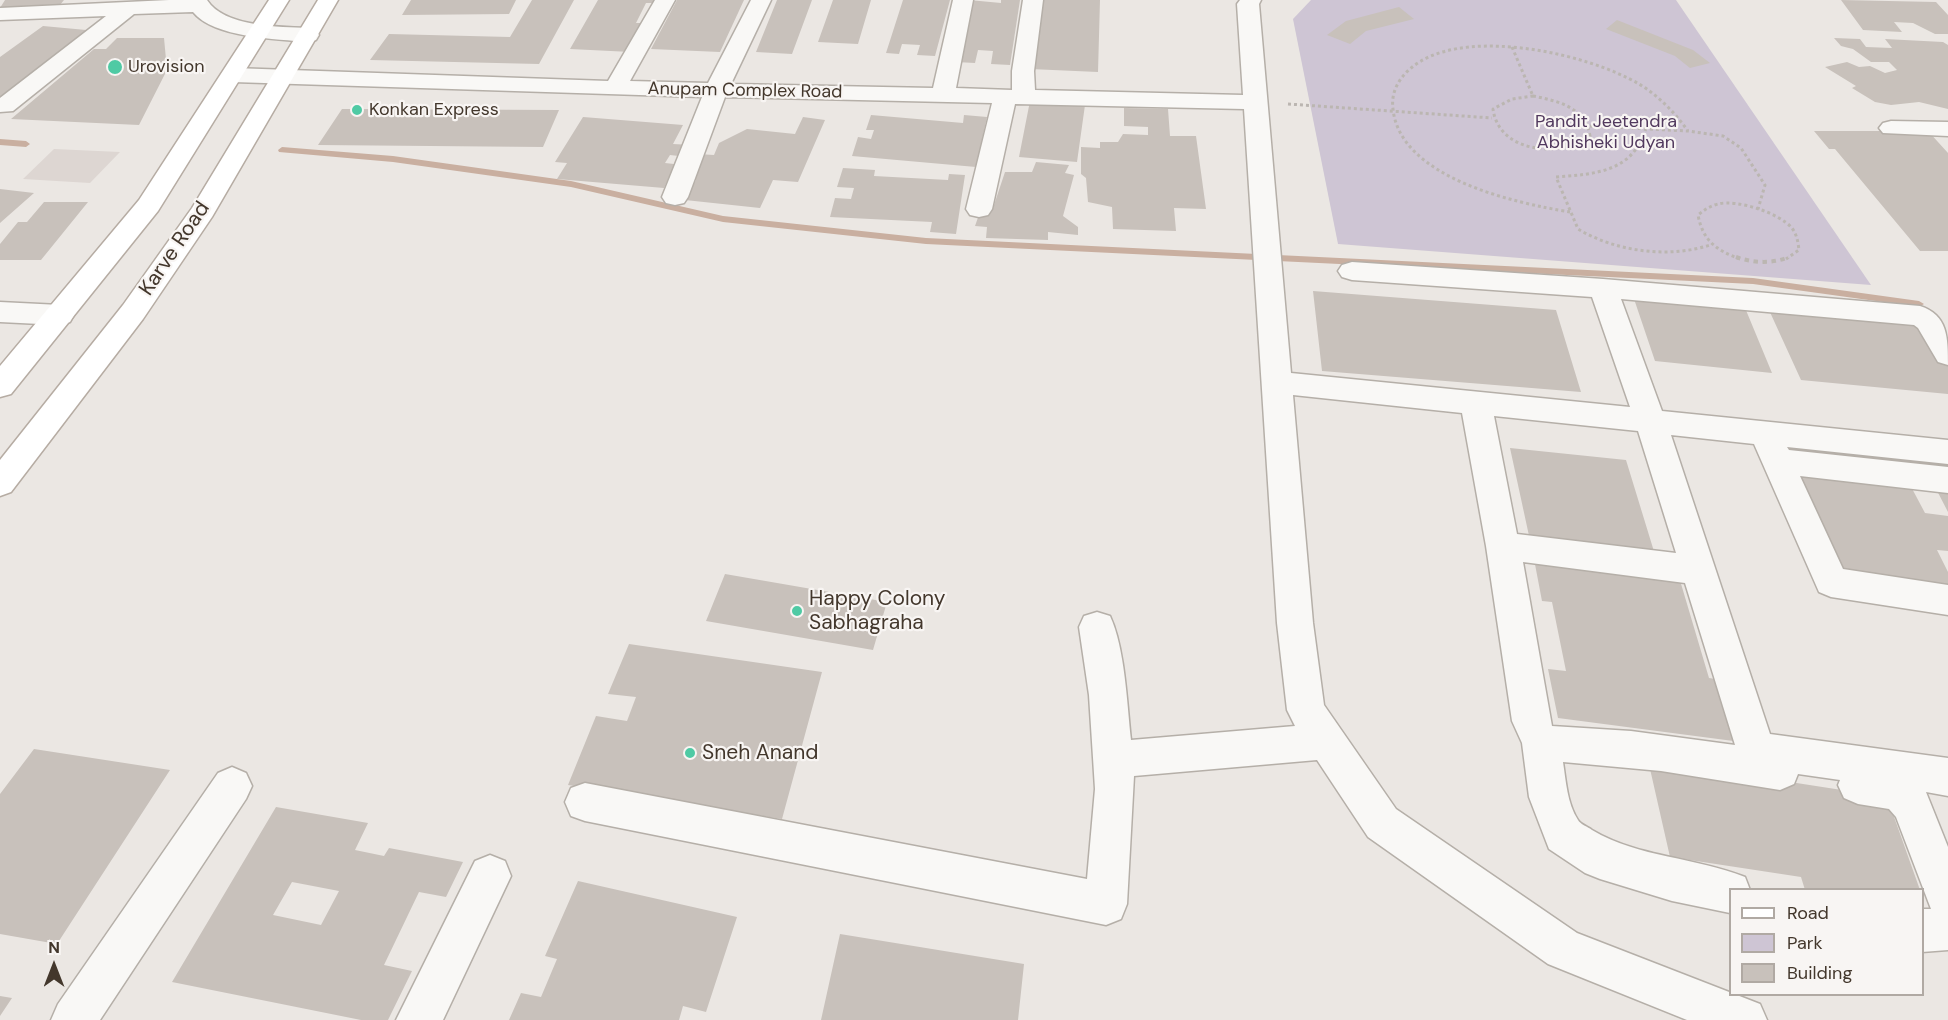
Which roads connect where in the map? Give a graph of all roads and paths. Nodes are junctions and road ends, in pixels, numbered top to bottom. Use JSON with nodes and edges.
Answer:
{"nodes":[{"id":1,"x":665,"y":0,"type":"edge"},
{"id":2,"x":761,"y":0,"type":"edge"},
{"id":3,"x":963,"y":0,"type":"edge"},
{"id":4,"x":1033,"y":0,"type":"edge"},
{"id":5,"x":1251,"y":0,"type":"edge"},
{"id":6,"x":198,"y":3,"type":"edge"},
{"id":7,"x":241,"y":5,"type":"dead end"},
{"id":8,"x":129,"y":8,"type":"junction"},
{"id":9,"x":0,"y":14,"type":"edge"},
{"id":10,"x":269,"y":16,"type":"edge"},
{"id":11,"x":318,"y":17,"type":"edge"},
{"id":12,"x":1512,"y":47,"type":"junction"},
{"id":13,"x":233,"y":75,"type":"junction"},
{"id":14,"x":285,"y":75,"type":"junction"},
{"id":15,"x":615,"y":88,"type":"junction"},
{"id":16,"x":716,"y":90,"type":"junction"},
{"id":17,"x":943,"y":95,"type":"junction"},
{"id":18,"x":1533,"y":96,"type":"junction"},
{"id":19,"x":1014,"y":97,"type":"junction"},
{"id":20,"x":1257,"y":102,"type":"junction"},
{"id":21,"x":5,"y":106,"type":"dead end"},
{"id":22,"x":1393,"y":111,"type":"junction"},
{"id":23,"x":1492,"y":118,"type":"junction"},
{"id":24,"x":1590,"y":126,"type":"junction"},
{"id":25,"x":1646,"y":128,"type":"junction"},
{"id":26,"x":1891,"y":128,"type":"dead end"},
{"id":27,"x":1948,"y":129,"type":"edge"},
{"id":28,"x":1688,"y":131,"type":"junction"},
{"id":29,"x":675,"y":197,"type":"dead end"},
{"id":30,"x":1758,"y":208,"type":"junction"},
{"id":31,"x":979,"y":209,"type":"dead end"},
{"id":32,"x":1570,"y":212,"type":"junction"},
{"id":33,"x":1713,"y":244,"type":"junction"},
{"id":34,"x":1352,"y":271,"type":"dead end"},
{"id":35,"x":1603,"y":288,"type":"junction"},
{"id":36,"x":0,"y":312,"type":"edge"},
{"id":37,"x":60,"y":315,"type":"junction"},
{"id":38,"x":1948,"y":355,"type":"edge"},
{"id":39,"x":1277,"y":382,"type":"junction"},
{"id":40,"x":0,"y":386,"type":"edge"},
{"id":41,"x":1476,"y":404,"type":"junction"},
{"id":42,"x":1651,"y":423,"type":"junction"},
{"id":43,"x":1773,"y":448,"type":"junction"},
{"id":44,"x":1948,"y":452,"type":"edge"},
{"id":45,"x":1948,"y":480,"type":"edge"},
{"id":46,"x":0,"y":483,"type":"edge"},
{"id":47,"x":1503,"y":546,"type":"junction"},
{"id":48,"x":1698,"y":570,"type":"junction"},
{"id":49,"x":1948,"y":600,"type":"edge"},
{"id":50,"x":1097,"y":627,"type":"dead end"},
{"id":51,"x":1549,"y":729,"type":"junction"},
{"id":52,"x":1327,"y":741,"type":"junction"},
{"id":53,"x":1756,"y":750,"type":"junction"},
{"id":54,"x":1113,"y":760,"type":"junction"},
{"id":55,"x":1948,"y":777,"type":"edge"},
{"id":56,"x":232,"y":786,"type":"dead end"},
{"id":57,"x":585,"y":802,"type":"dead end"},
{"id":58,"x":490,"y":876,"type":"dead end"},
{"id":59,"x":1729,"y":892,"type":"edge"},
{"id":60,"x":1948,"y":898,"type":"edge"},
{"id":61,"x":1948,"y":929,"type":"edge"},
{"id":62,"x":1924,"y":931,"type":"edge"},
{"id":63,"x":74,"y":1020,"type":"edge"},
{"id":64,"x":419,"y":1020,"type":"edge"},
{"id":65,"x":1744,"y":1020,"type":"edge"}],
"edges":[{"from":1,"to":15,"type":"street"},
{"from":2,"to":16,"type":"street"},
{"from":3,"to":17,"type":"street"},
{"from":4,"to":19,"type":"street"},
{"from":5,"to":20,"type":"street"},
{"from":6,"to":8,"type":"street"},
{"from":6,"to":10,"type":"street"},
{"from":7,"to":10,"type":"street"},
{"from":8,"to":9,"type":"street"},
{"from":8,"to":21,"type":"street"},
{"from":10,"to":11,"type":"street"},
{"from":10,"to":13,"type":"main road"},
{"from":11,"to":14,"type":"main road","name":"Karve Road"},
{"from":12,"to":18,"type":"path"},
{"from":12,"to":22,"type":"path"},
{"from":12,"to":28,"type":"path"},
{"from":13,"to":14,"type":"street","name":"Anupam Complex Road"},
{"from":13,"to":37,"type":"main road"},
{"from":14,"to":15,"type":"street","name":"Anupam Complex Road"},
{"from":14,"to":46,"type":"main road","name":"Karve Road"},
{"from":15,"to":16,"type":"street","name":"Anupam Complex Road"},
{"from":16,"to":17,"type":"street","name":"Anupam Complex Road"},
{"from":16,"to":29,"type":"street"},
{"from":17,"to":19,"type":"street","name":"Anupam Complex Road"},
{"from":18,"to":23,"type":"path"},
{"from":18,"to":24,"type":"path"},
{"from":19,"to":20,"type":"street","name":"Anupam Complex Road"},
{"from":19,"to":31,"type":"street"},
{"from":20,"to":22,"type":"path"},
{"from":20,"to":39,"type":"street"},
{"from":22,"to":23,"type":"path"},
{"from":22,"to":32,"type":"path"},
{"from":23,"to":24,"type":"path"},
{"from":24,"to":25,"type":"path"},
{"from":25,"to":28,"type":"path"},
{"from":25,"to":32,"type":"path"},
{"from":26,"to":27,"type":"street"},
{"from":28,"to":30,"type":"path"},
{"from":30,"to":33,"type":"path"},
{"from":30,"to":33,"type":"path"},
{"from":32,"to":33,"type":"path"},
{"from":34,"to":35,"type":"street"},
{"from":35,"to":38,"type":"street"},
{"from":35,"to":42,"type":"street"},
{"from":36,"to":37,"type":"street"},
{"from":37,"to":40,"type":"main road"},
{"from":39,"to":41,"type":"street"},
{"from":39,"to":52,"type":"street"},
{"from":41,"to":42,"type":"street"},
{"from":41,"to":47,"type":"street"},
{"from":42,"to":43,"type":"street"},
{"from":42,"to":48,"type":"street"},
{"from":43,"to":44,"type":"street"},
{"from":43,"to":45,"type":"street"},
{"from":43,"to":49,"type":"street"},
{"from":47,"to":48,"type":"street"},
{"from":47,"to":51,"type":"street"},
{"from":48,"to":53,"type":"street"},
{"from":50,"to":54,"type":"street"},
{"from":51,"to":53,"type":"street"},
{"from":51,"to":59,"type":"street"},
{"from":51,"to":60,"type":"street"},
{"from":52,"to":54,"type":"street"},
{"from":52,"to":65,"type":"street"},
{"from":53,"to":55,"type":"street"},
{"from":54,"to":57,"type":"street"},
{"from":56,"to":63,"type":"street"},
{"from":58,"to":64,"type":"street"},
{"from":61,"to":62,"type":"street"}]}
